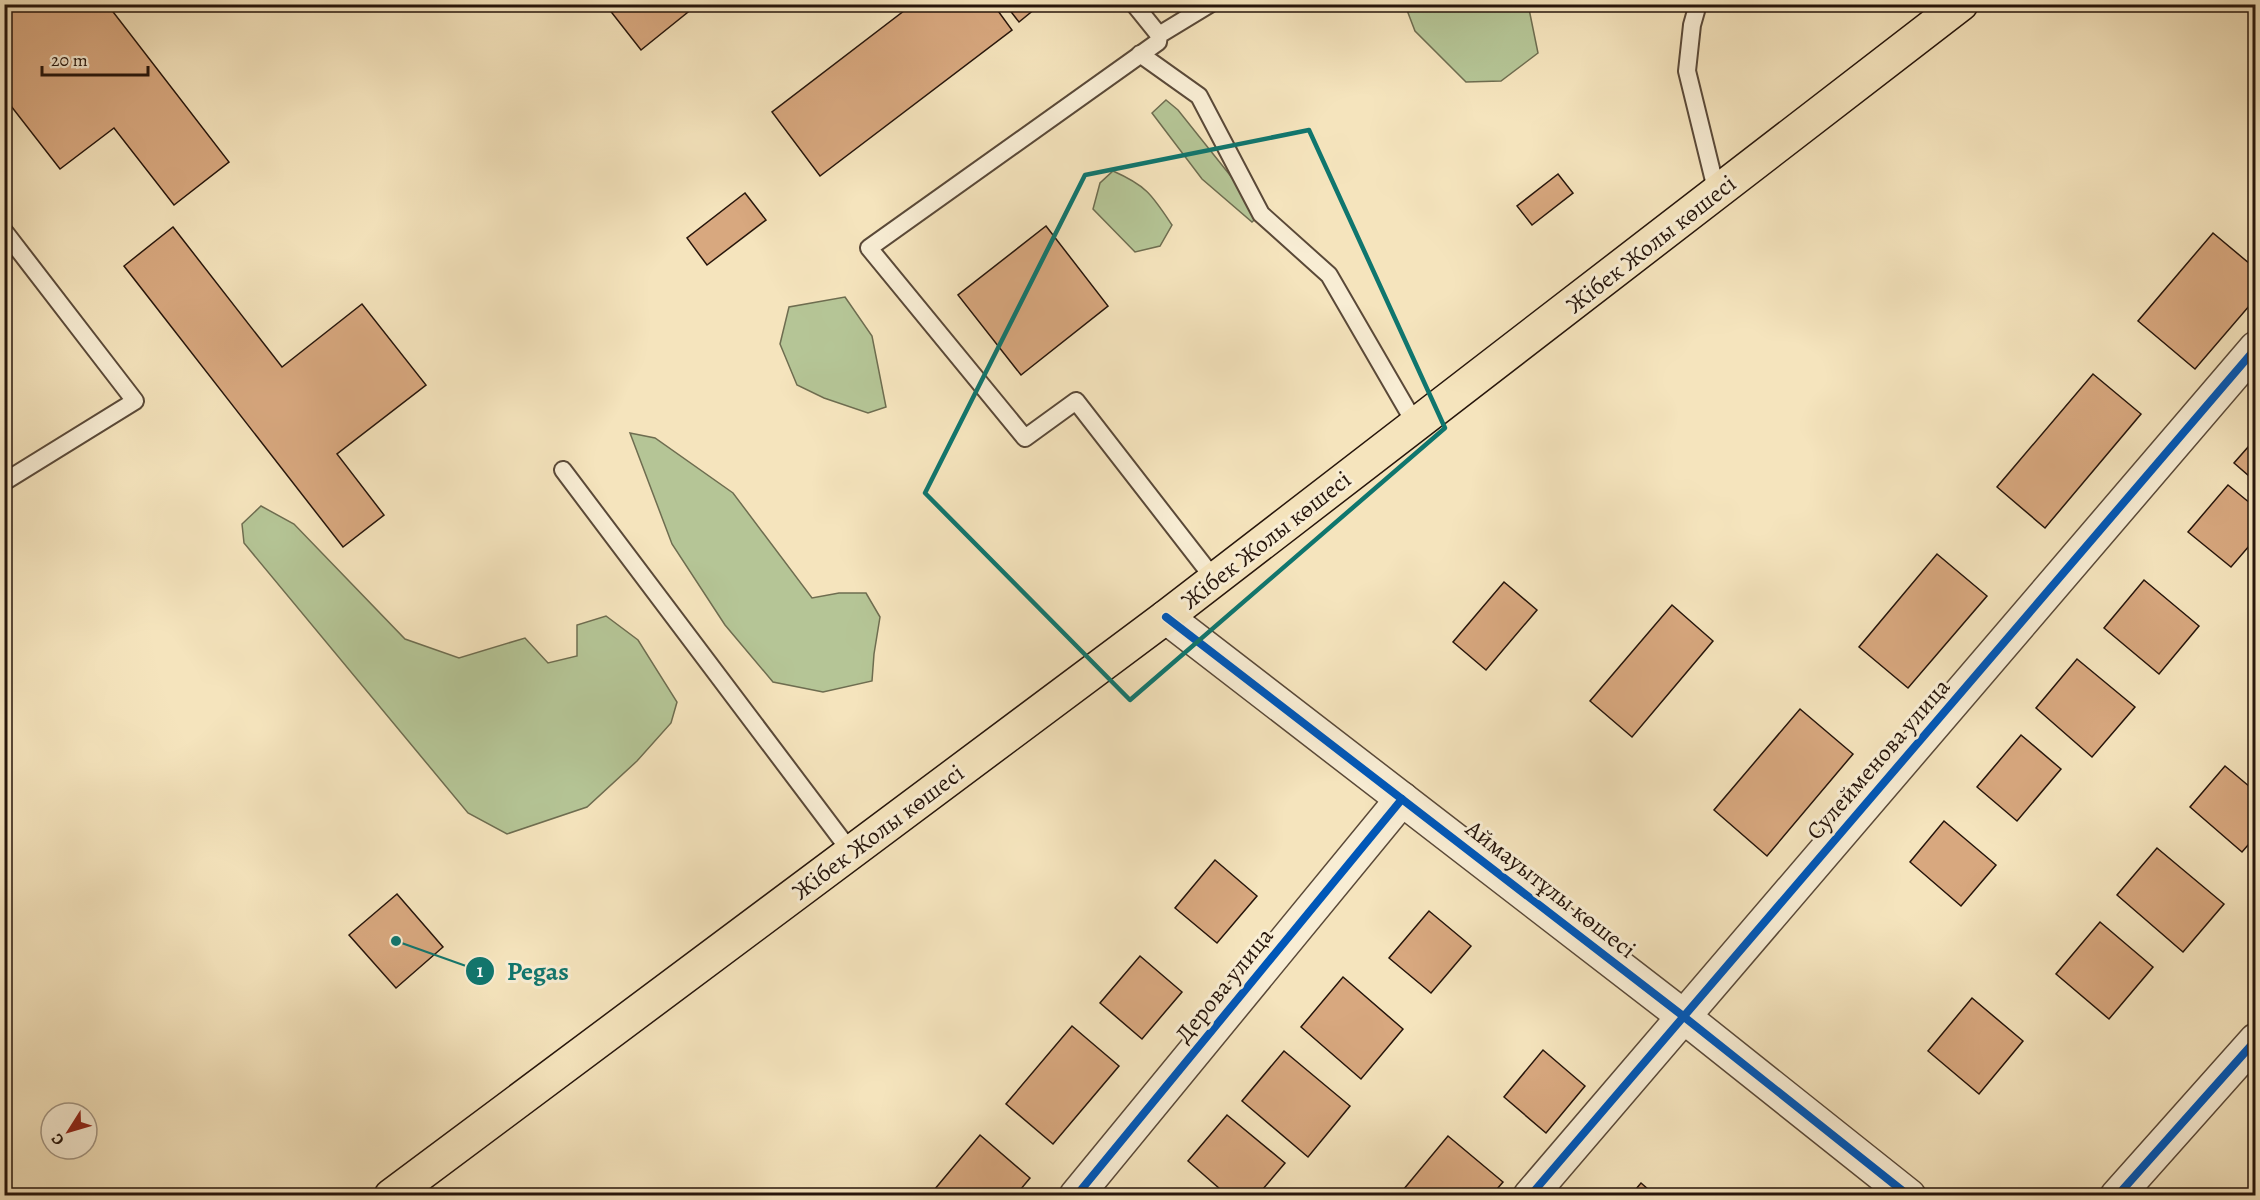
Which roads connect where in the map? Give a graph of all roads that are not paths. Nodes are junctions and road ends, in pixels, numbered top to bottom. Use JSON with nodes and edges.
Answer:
{"nodes":[{"id":1,"x":1134,"y":4,"type":"edge"},
{"id":2,"x":1210,"y":4,"type":"edge"},
{"id":3,"x":1698,"y":4,"type":"edge"},
{"id":4,"x":1961,"y":4,"type":"edge"},
{"id":5,"x":1158,"y":35,"type":"junction"},
{"id":6,"x":1140,"y":54,"type":"junction"},
{"id":7,"x":1717,"y":193,"type":"junction"},
{"id":8,"x":4,"y":231,"type":"edge"},
{"id":9,"x":2256,"y":348,"type":"edge"},
{"id":10,"x":1416,"y":425,"type":"junction"},
{"id":11,"x":563,"y":470,"type":"dead end"},
{"id":12,"x":4,"y":482,"type":"edge"},
{"id":13,"x":1215,"y":580,"type":"junction"},
{"id":14,"x":1166,"y":617,"type":"junction"},
{"id":15,"x":1402,"y":799,"type":"junction"},
{"id":16,"x":851,"y":852,"type":"junction"},
{"id":17,"x":1683,"y":1016,"type":"junction"},
{"id":18,"x":2256,"y":1040,"type":"edge"},
{"id":19,"x":391,"y":1196,"type":"edge"},
{"id":20,"x":1076,"y":1196,"type":"edge"},
{"id":21,"x":1530,"y":1196,"type":"edge"},
{"id":22,"x":1909,"y":1196,"type":"edge"},
{"id":23,"x":2117,"y":1196,"type":"edge"}],
"edges":[{"from":1,"to":5,"type":"lane"},
{"from":2,"to":5,"type":"lane"},
{"from":3,"to":7,"type":"lane"},
{"from":4,"to":7,"type":"highway","name":"Жібек Жолы көшесі"},
{"from":5,"to":6,"type":"lane"},
{"from":6,"to":10,"type":"lane"},
{"from":6,"to":13,"type":"lane"},
{"from":7,"to":10,"type":"highway","name":"Жібек Жолы көшесі"},
{"from":8,"to":12,"type":"lane"},
{"from":9,"to":17,"type":"street","name":"Сулейменова улица"},
{"from":10,"to":13,"type":"highway","name":"Жібек Жолы көшесі"},
{"from":11,"to":16,"type":"lane"},
{"from":13,"to":14,"type":"highway","name":"Жібек Жолы көшесі"},
{"from":14,"to":15,"type":"street","name":"Аймауытұлы көшесі"},
{"from":14,"to":16,"type":"highway","name":"Жібек Жолы көшесі"},
{"from":15,"to":17,"type":"street","name":"Аймауытұлы көшесі"},
{"from":15,"to":20,"type":"street","name":"Дерова улица"},
{"from":16,"to":19,"type":"highway","name":"Жібек Жолы көшесі"},
{"from":17,"to":21,"type":"street","name":"Сулейменова улица"},
{"from":17,"to":22,"type":"street","name":"Аймауытұлы көшесі"},
{"from":18,"to":23,"type":"street"}]}
